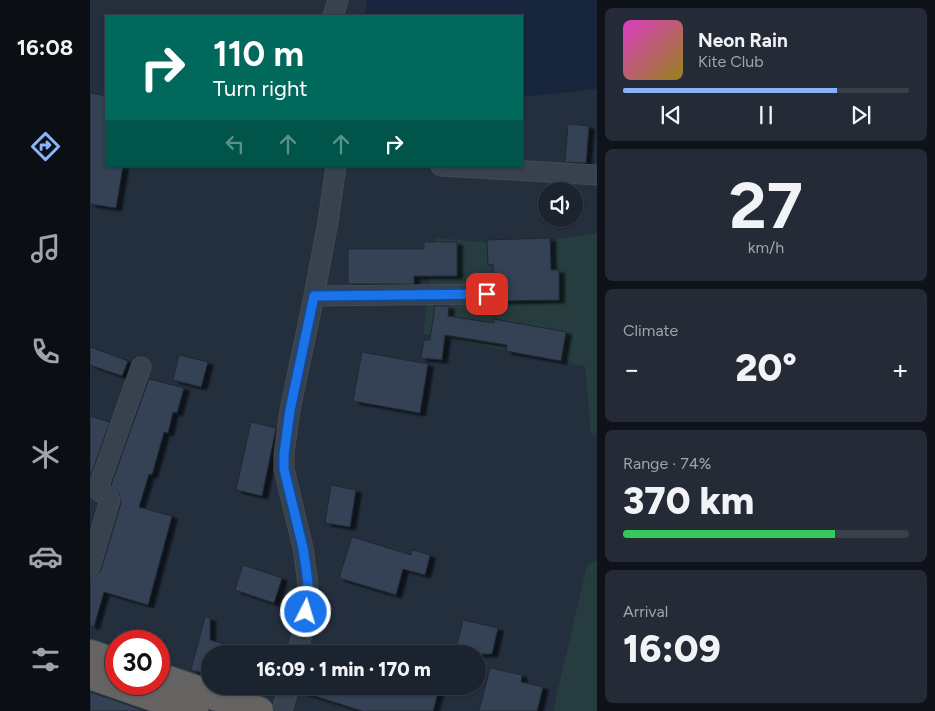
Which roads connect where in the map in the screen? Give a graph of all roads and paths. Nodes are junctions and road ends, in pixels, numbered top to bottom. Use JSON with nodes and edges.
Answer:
{"nodes":[{"id":1,"x":338,"y":0,"type":"edge"},
{"id":2,"x":333,"y":15,"type":"edge"},
{"id":3,"x":336,"y":167,"type":"edge"},
{"id":4,"x":458,"y":167,"type":"edge"},
{"id":5,"x":597,"y":175,"type":"edge"},
{"id":6,"x":487,"y":294,"type":"dead end"},
{"id":7,"x":314,"y":296,"type":"junction"},
{"id":8,"x":141,"y":367,"type":"dead end"},
{"id":9,"x":90,"y":567,"type":"edge"},
{"id":10,"x":299,"y":645,"type":"edge"},
{"id":11,"x":90,"y":654,"type":"edge"},
{"id":12,"x":105,"y":659,"type":"edge"},
{"id":13,"x":90,"y":675,"type":"edge"},
{"id":14,"x":170,"y":681,"type":"edge"},
{"id":15,"x":286,"y":695,"type":"edge"},
{"id":16,"x":194,"y":711,"type":"edge"},
{"id":17,"x":259,"y":711,"type":"edge"},
{"id":18,"x":282,"y":711,"type":"edge"}],
"edges":[{"from":1,"to":2,"type":"street"},
{"from":3,"to":7,"type":"street"},
{"from":4,"to":5,"type":"street"},
{"from":6,"to":7,"type":"street"},
{"from":7,"to":10,"type":"street"},
{"from":8,"to":9,"type":"street"},
{"from":11,"to":12,"type":"highway"},
{"from":13,"to":16,"type":"highway"},
{"from":14,"to":17,"type":"highway"},
{"from":15,"to":18,"type":"street"}]}
